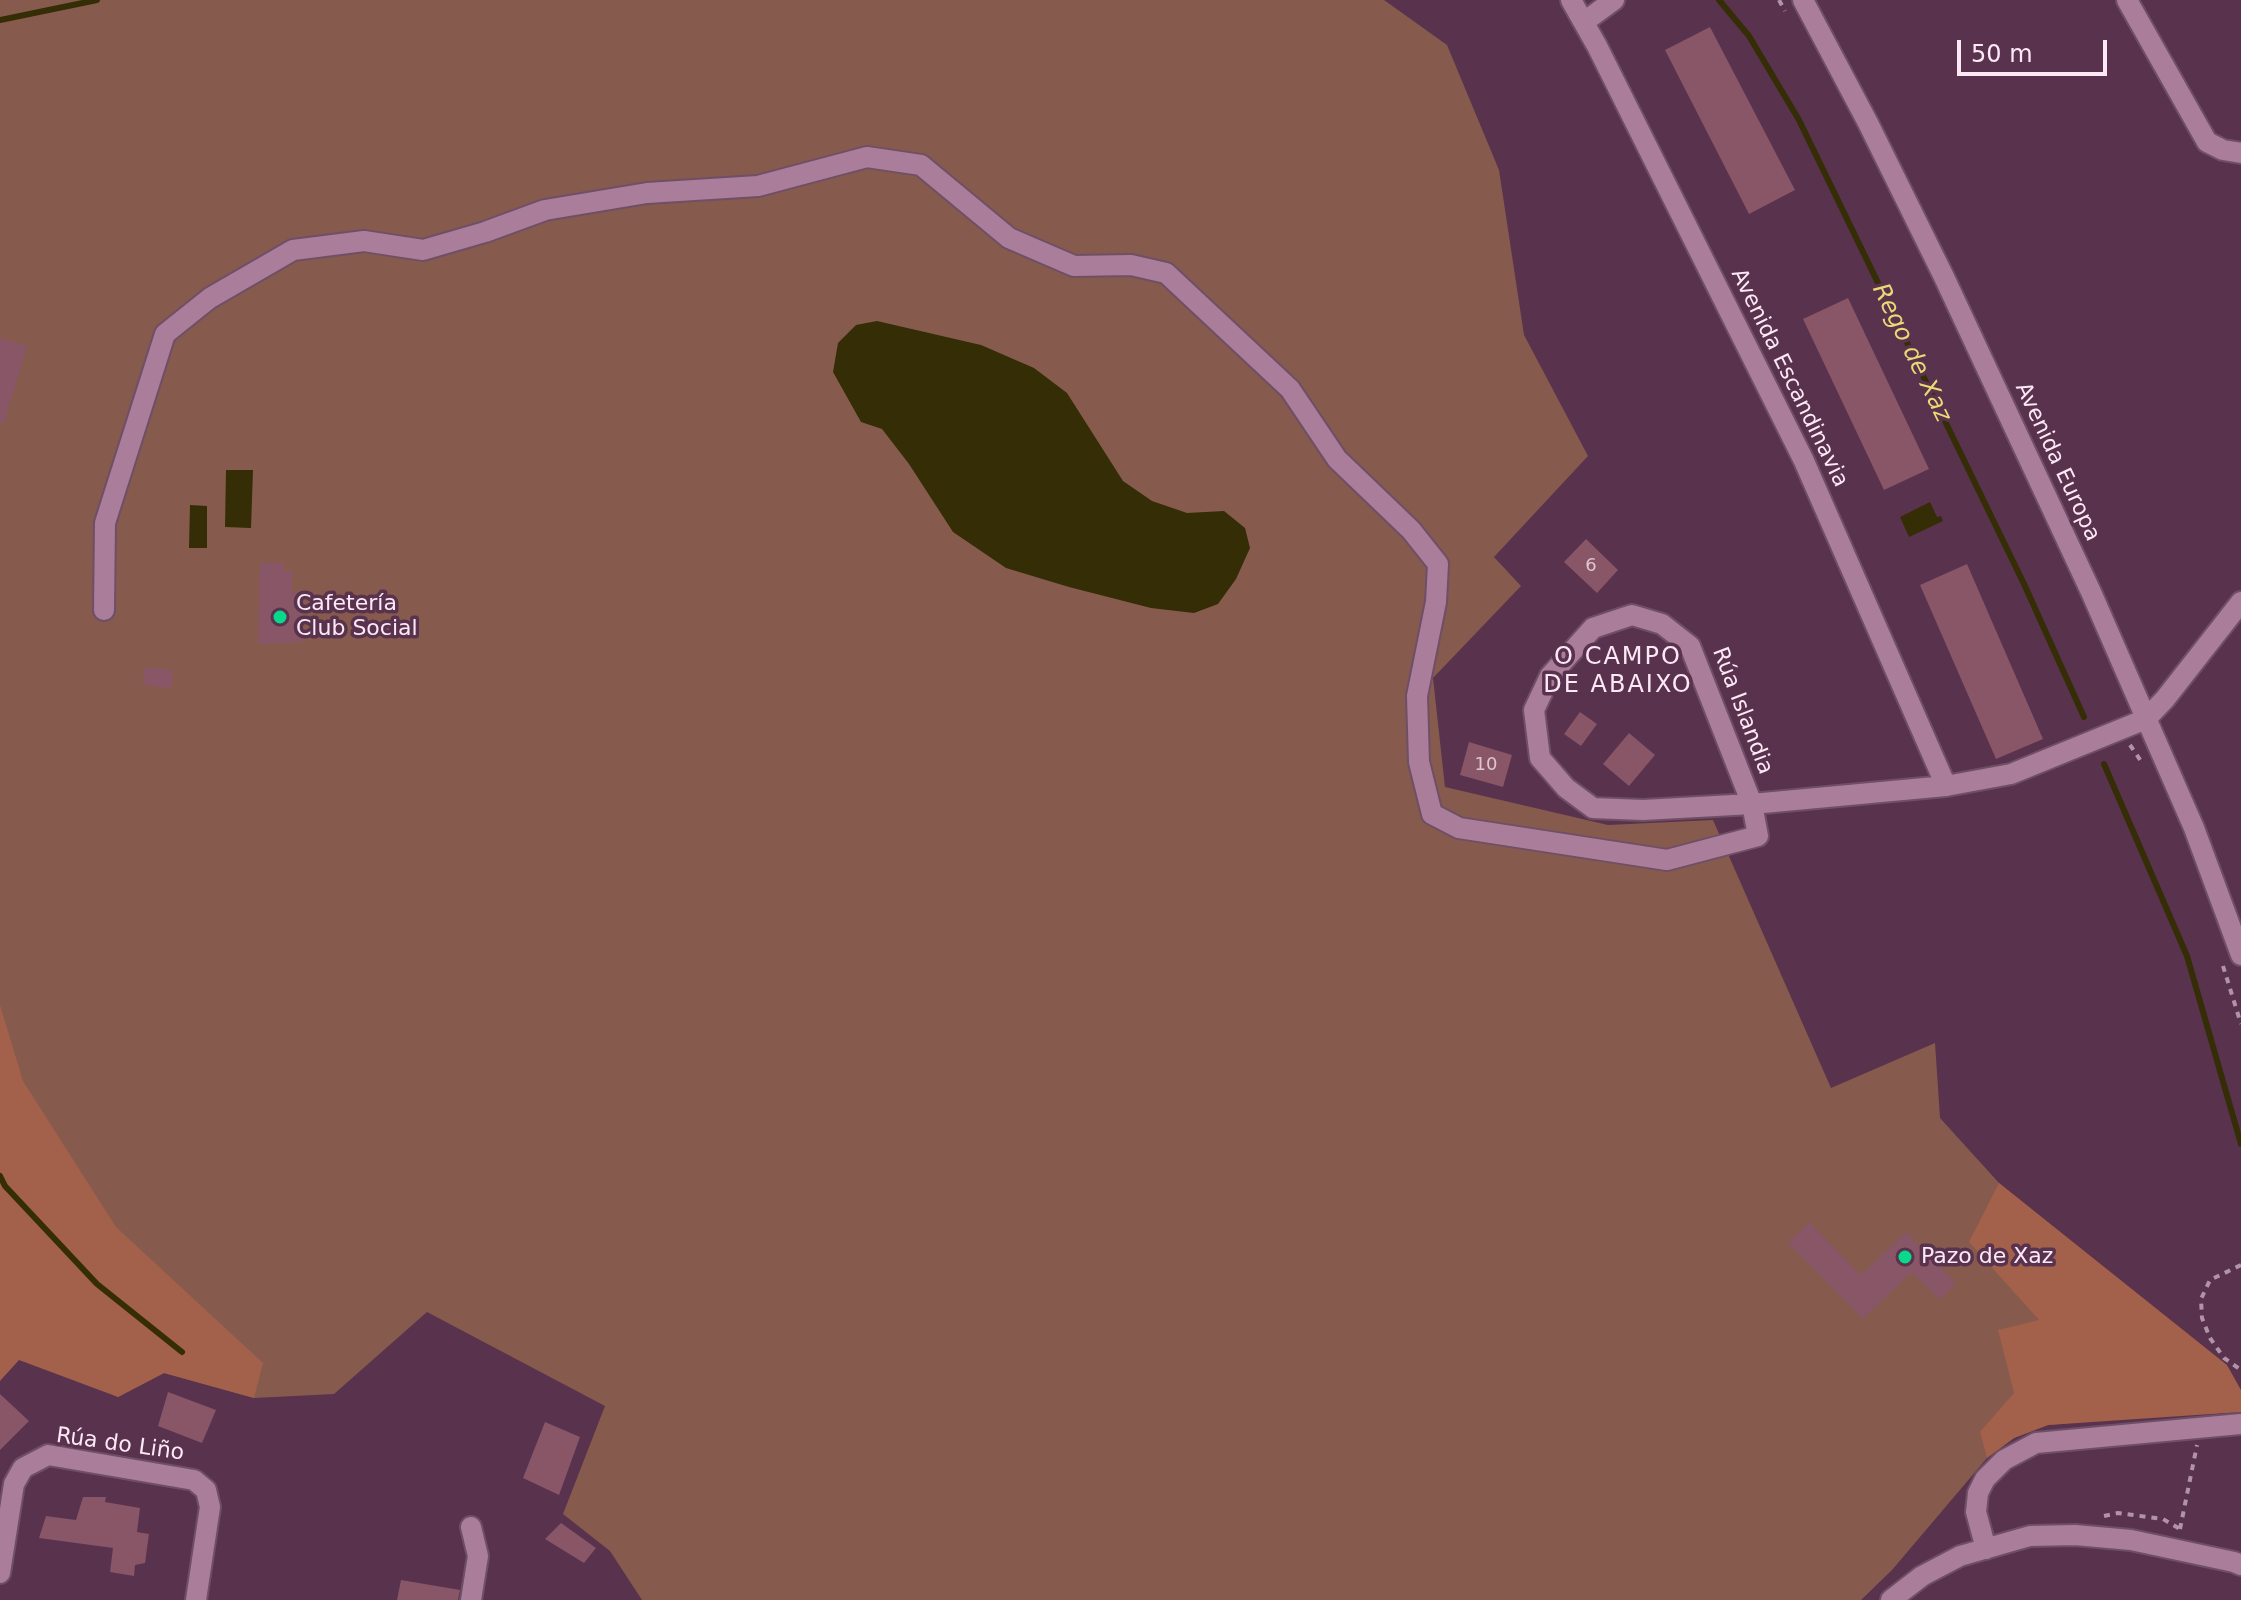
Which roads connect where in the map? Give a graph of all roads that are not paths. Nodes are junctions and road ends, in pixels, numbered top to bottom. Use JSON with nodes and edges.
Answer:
{"nodes":[{"id":1,"x":1571,"y":0,"type":"edge"},
{"id":2,"x":1614,"y":0,"type":"edge"},
{"id":3,"x":1803,"y":0,"type":"edge"},
{"id":4,"x":2127,"y":0,"type":"edge"},
{"id":5,"x":1584,"y":22,"type":"junction"},
{"id":6,"x":2241,"y":153,"type":"edge"},
{"id":7,"x":2241,"y":602,"type":"edge"},
{"id":8,"x":104,"y":610,"type":"dead end"},
{"id":9,"x":2146,"y":719,"type":"junction"},
{"id":10,"x":1946,"y":786,"type":"junction"},
{"id":11,"x":1752,"y":804,"type":"junction"},
{"id":12,"x":2241,"y":955,"type":"edge"},
{"id":13,"x":2241,"y":1424,"type":"edge"},
{"id":14,"x":471,"y":1527,"type":"dead end"},
{"id":15,"x":1986,"y":1549,"type":"junction"},
{"id":16,"x":2239,"y":1563,"type":"edge"},
{"id":17,"x":0,"y":1573,"type":"edge"},
{"id":18,"x":196,"y":1600,"type":"edge"},
{"id":19,"x":471,"y":1600,"type":"edge"},
{"id":20,"x":1891,"y":1600,"type":"edge"}],
"edges":[{"from":1,"to":5,"type":"street","name":"Avenida Escandinavia"},
{"from":2,"to":5,"type":"street"},
{"from":3,"to":9,"type":"street","name":"Avenida Europa"},
{"from":4,"to":6,"type":"street"},
{"from":5,"to":10,"type":"street","name":"Avenida Escandinavia"},
{"from":7,"to":9,"type":"street"},
{"from":8,"to":11,"type":"street"},
{"from":9,"to":10,"type":"street","name":"Rúa Islandia"},
{"from":9,"to":12,"type":"street","name":"Avenida Europa"},
{"from":10,"to":11,"type":"street","name":"Rúa Islandia"},
{"from":11,"to":11,"type":"street","name":"Rúa Islandia"},
{"from":13,"to":15,"type":"street"},
{"from":14,"to":19,"type":"street"},
{"from":15,"to":16,"type":"street"},
{"from":15,"to":20,"type":"street"},
{"from":17,"to":18,"type":"street","name":"Rúa do Liño"}]}
